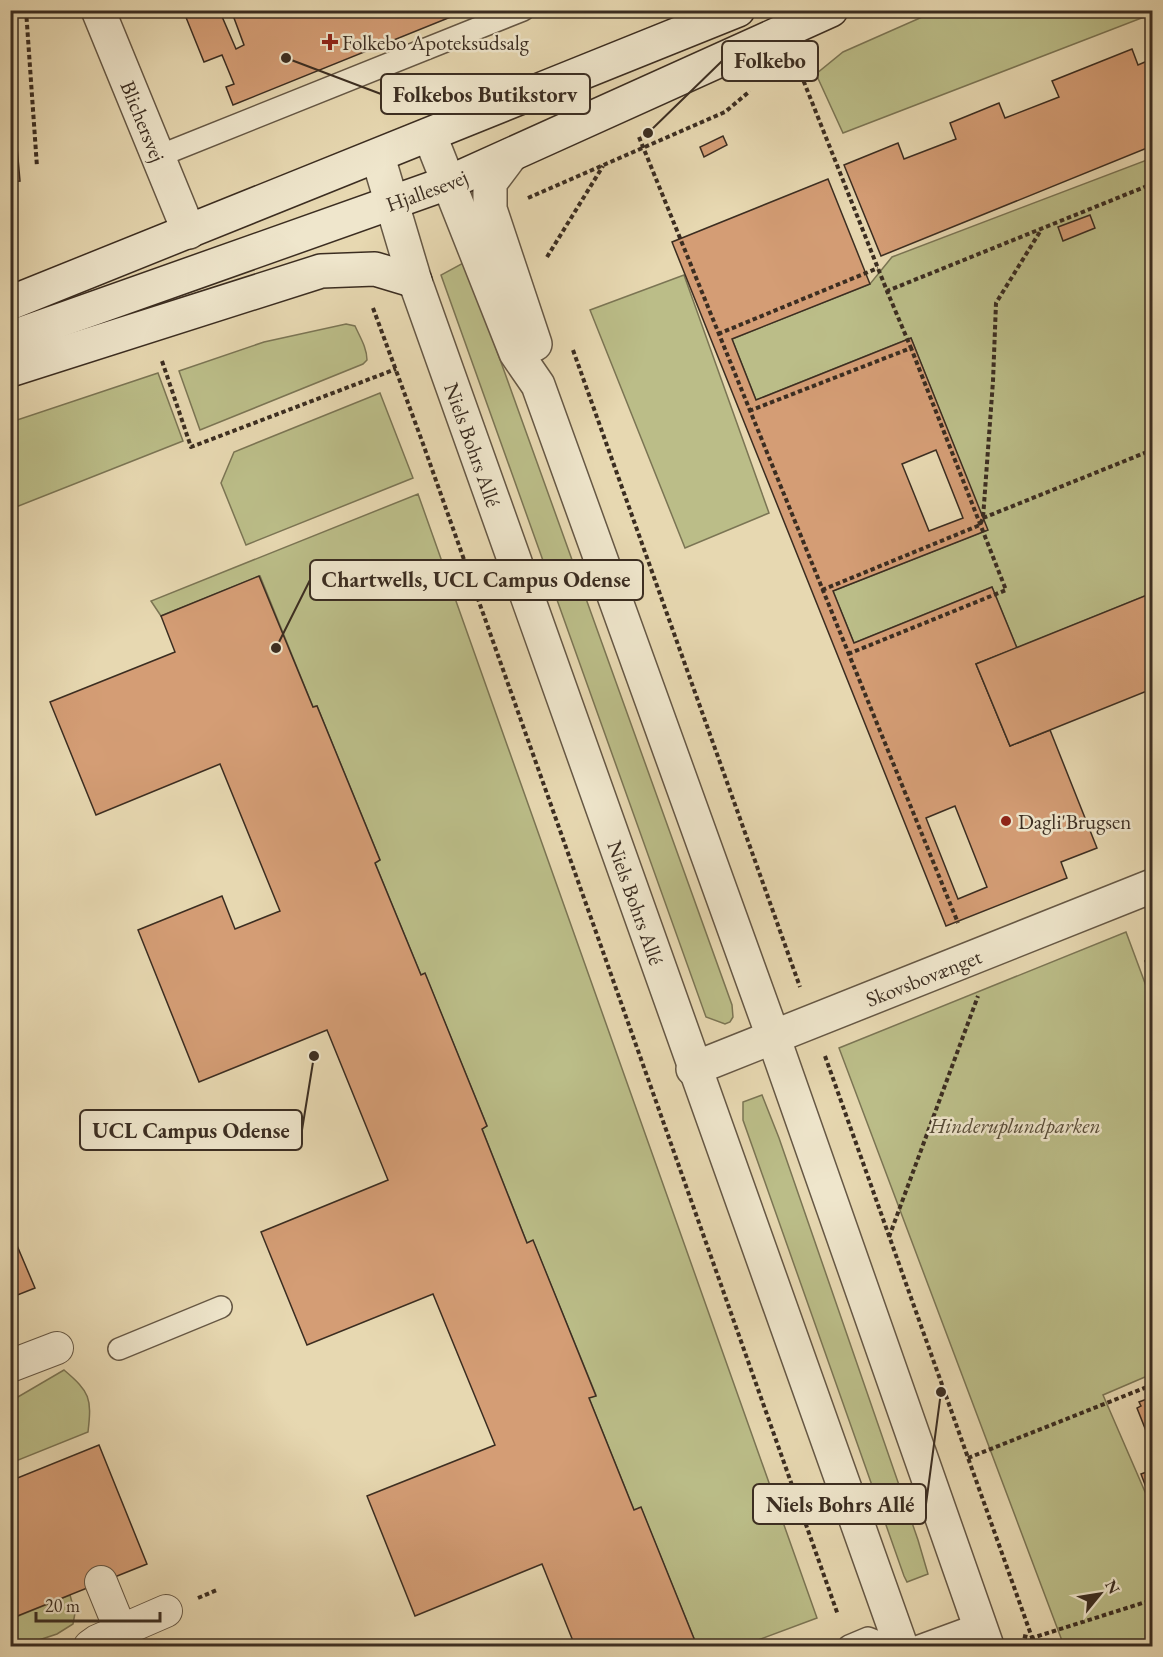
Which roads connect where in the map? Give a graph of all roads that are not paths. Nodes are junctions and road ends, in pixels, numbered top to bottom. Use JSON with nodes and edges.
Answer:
{"nodes":[{"id":1,"x":98,"y":10,"type":"edge"},
{"id":2,"x":523,"y":10,"type":"edge"},
{"id":3,"x":738,"y":10,"type":"edge"},
{"id":4,"x":831,"y":10,"type":"edge"},
{"id":5,"x":430,"y":136,"type":"junction"},
{"id":6,"x":511,"y":155,"type":"junction"},
{"id":7,"x":159,"y":156,"type":"junction"},
{"id":8,"x":378,"y":157,"type":"junction"},
{"id":9,"x":450,"y":182,"type":"junction"},
{"id":10,"x":391,"y":205,"type":"junction"},
{"id":11,"x":189,"y":232,"type":"junction"},
{"id":12,"x":415,"y":281,"type":"junction"},
{"id":13,"x":10,"y":303,"type":"edge"},
{"id":14,"x":10,"y":338,"type":"edge"},
{"id":15,"x":10,"y":370,"type":"edge"},
{"id":16,"x":538,"y":385,"type":"junction"},
{"id":17,"x":1152,"y":886,"type":"edge"},
{"id":18,"x":774,"y":1039,"type":"junction"},
{"id":19,"x":693,"y":1069,"type":"junction"},
{"id":20,"x":221,"y":1307,"type":"dead end"},
{"id":21,"x":57,"y":1348,"type":"dead end"},
{"id":22,"x":119,"y":1349,"type":"dead end"},
{"id":23,"x":13,"y":1358,"type":"edge"},
{"id":24,"x":101,"y":1582,"type":"dead end"},
{"id":25,"x":166,"y":1611,"type":"dead end"},
{"id":26,"x":983,"y":1636,"type":"edge"},
{"id":27,"x":95,"y":1641,"type":"edge"},
{"id":28,"x":849,"y":1646,"type":"edge"},
{"id":29,"x":889,"y":1647,"type":"edge"},
{"id":30,"x":901,"y":1647,"type":"edge"},
{"id":31,"x":919,"y":1647,"type":"edge"}],
"edges":[{"from":1,"to":7,"type":"street","name":"Blichersvej"},
{"from":2,"to":7,"type":"lane"},
{"from":3,"to":5,"type":"street"},
{"from":4,"to":6,"type":"street","name":"Hjallesevej"},
{"from":5,"to":8,"type":"street"},
{"from":5,"to":9,"type":"street"},
{"from":6,"to":9,"type":"street","name":"Hjallesevej"},
{"from":6,"to":16,"type":"street"},
{"from":7,"to":11,"type":"street","name":"Blichersvej"},
{"from":8,"to":10,"type":"street","name":"Niels Bohrs Allé"},
{"from":8,"to":11,"type":"street"},
{"from":9,"to":10,"type":"street","name":"Hjallesevej"},
{"from":9,"to":16,"type":"street"},
{"from":10,"to":12,"type":"street","name":"Niels Bohrs Allé"},
{"from":10,"to":14,"type":"street","name":"Hjallesevej"},
{"from":11,"to":13,"type":"street"},
{"from":12,"to":15,"type":"street"},
{"from":12,"to":19,"type":"street","name":"Niels Bohrs Allé"},
{"from":16,"to":18,"type":"street"},
{"from":17,"to":18,"type":"street","name":"Skovsbovænget"},
{"from":18,"to":19,"type":"street","name":"Skovsbovænget"},
{"from":18,"to":26,"type":"street"},
{"from":19,"to":30,"type":"street","name":"Niels Bohrs Allé"},
{"from":20,"to":22,"type":"lane"},
{"from":21,"to":23,"type":"street"},
{"from":24,"to":27,"type":"street"},
{"from":25,"to":27,"type":"street"},
{"from":26,"to":31,"type":"lane"},
{"from":28,"to":29,"type":"lane"}]}
